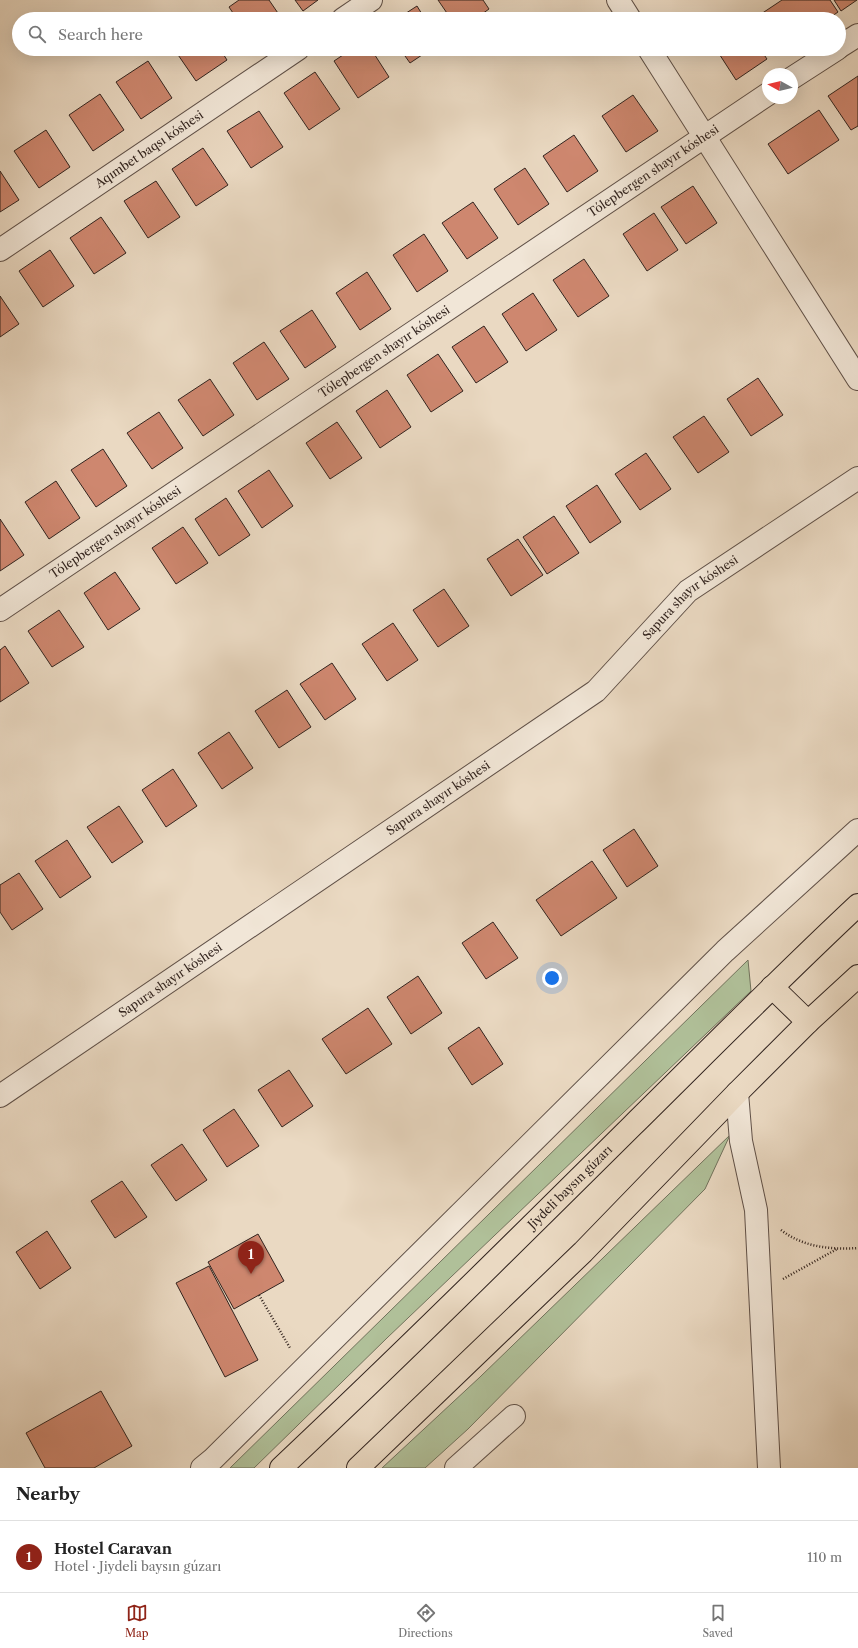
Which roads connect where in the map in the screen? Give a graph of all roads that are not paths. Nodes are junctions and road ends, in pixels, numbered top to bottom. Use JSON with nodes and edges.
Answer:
{"nodes":[{"id":1,"x":371,"y":0,"type":"edge"},
{"id":2,"x":618,"y":0,"type":"edge"},
{"id":3,"x":353,"y":12,"type":"edge"},
{"id":4,"x":626,"y":12,"type":"edge"},
{"id":5,"x":858,"y":35,"type":"edge"},
{"id":6,"x":846,"y":43,"type":"edge"},
{"id":7,"x":288,"y":56,"type":"edge"},
{"id":8,"x":654,"y":56,"type":"edge"},
{"id":9,"x":826,"y":56,"type":"edge"},
{"id":10,"x":798,"y":74,"type":"edge"},
{"id":11,"x":762,"y":98,"type":"edge"},
{"id":12,"x":705,"y":136,"type":"junction"},
{"id":13,"x":0,"y":250,"type":"edge"},
{"id":14,"x":858,"y":379,"type":"edge"},
{"id":15,"x":858,"y":478,"type":"edge"},
{"id":16,"x":0,"y":610,"type":"edge"},
{"id":17,"x":858,"y":830,"type":"edge"},
{"id":18,"x":858,"y":905,"type":"edge"},
{"id":19,"x":858,"y":976,"type":"edge"},
{"id":20,"x":772,"y":987,"type":"junction"},
{"id":21,"x":808,"y":1022,"type":"junction"},
{"id":22,"x":737,"y":1093,"type":"junction"},
{"id":23,"x":0,"y":1096,"type":"edge"},
{"id":24,"x":514,"y":1416,"type":"dead end"},
{"id":25,"x":202,"y":1468,"type":"edge"},
{"id":26,"x":281,"y":1468,"type":"edge"},
{"id":27,"x":358,"y":1468,"type":"edge"},
{"id":28,"x":456,"y":1468,"type":"edge"},
{"id":29,"x":769,"y":1468,"type":"edge"}],
"edges":[{"from":1,"to":3,"type":"street"},
{"from":2,"to":4,"type":"street"},
{"from":5,"to":6,"type":"street"},
{"from":7,"to":13,"type":"street","name":"Aqımbet baqsı kóshesi"},
{"from":8,"to":12,"type":"street"},
{"from":9,"to":10,"type":"street"},
{"from":11,"to":12,"type":"street","name":"Tólepbergen shayır kóshesi"},
{"from":12,"to":14,"type":"street"},
{"from":12,"to":16,"type":"street","name":"Tólepbergen shayır kóshesi"},
{"from":15,"to":23,"type":"street","name":"Sapura shayır kóshesi"},
{"from":17,"to":25,"type":"street"},
{"from":18,"to":20,"type":"main road","name":"Jiydeli baysın gúzarı"},
{"from":19,"to":21,"type":"main road"},
{"from":20,"to":21,"type":"main road"},
{"from":20,"to":26,"type":"main road","name":"Jiydeli baysın gúzarı"},
{"from":21,"to":22,"type":"main road"},
{"from":22,"to":27,"type":"main road"},
{"from":22,"to":29,"type":"street"},
{"from":24,"to":28,"type":"street"}]}
